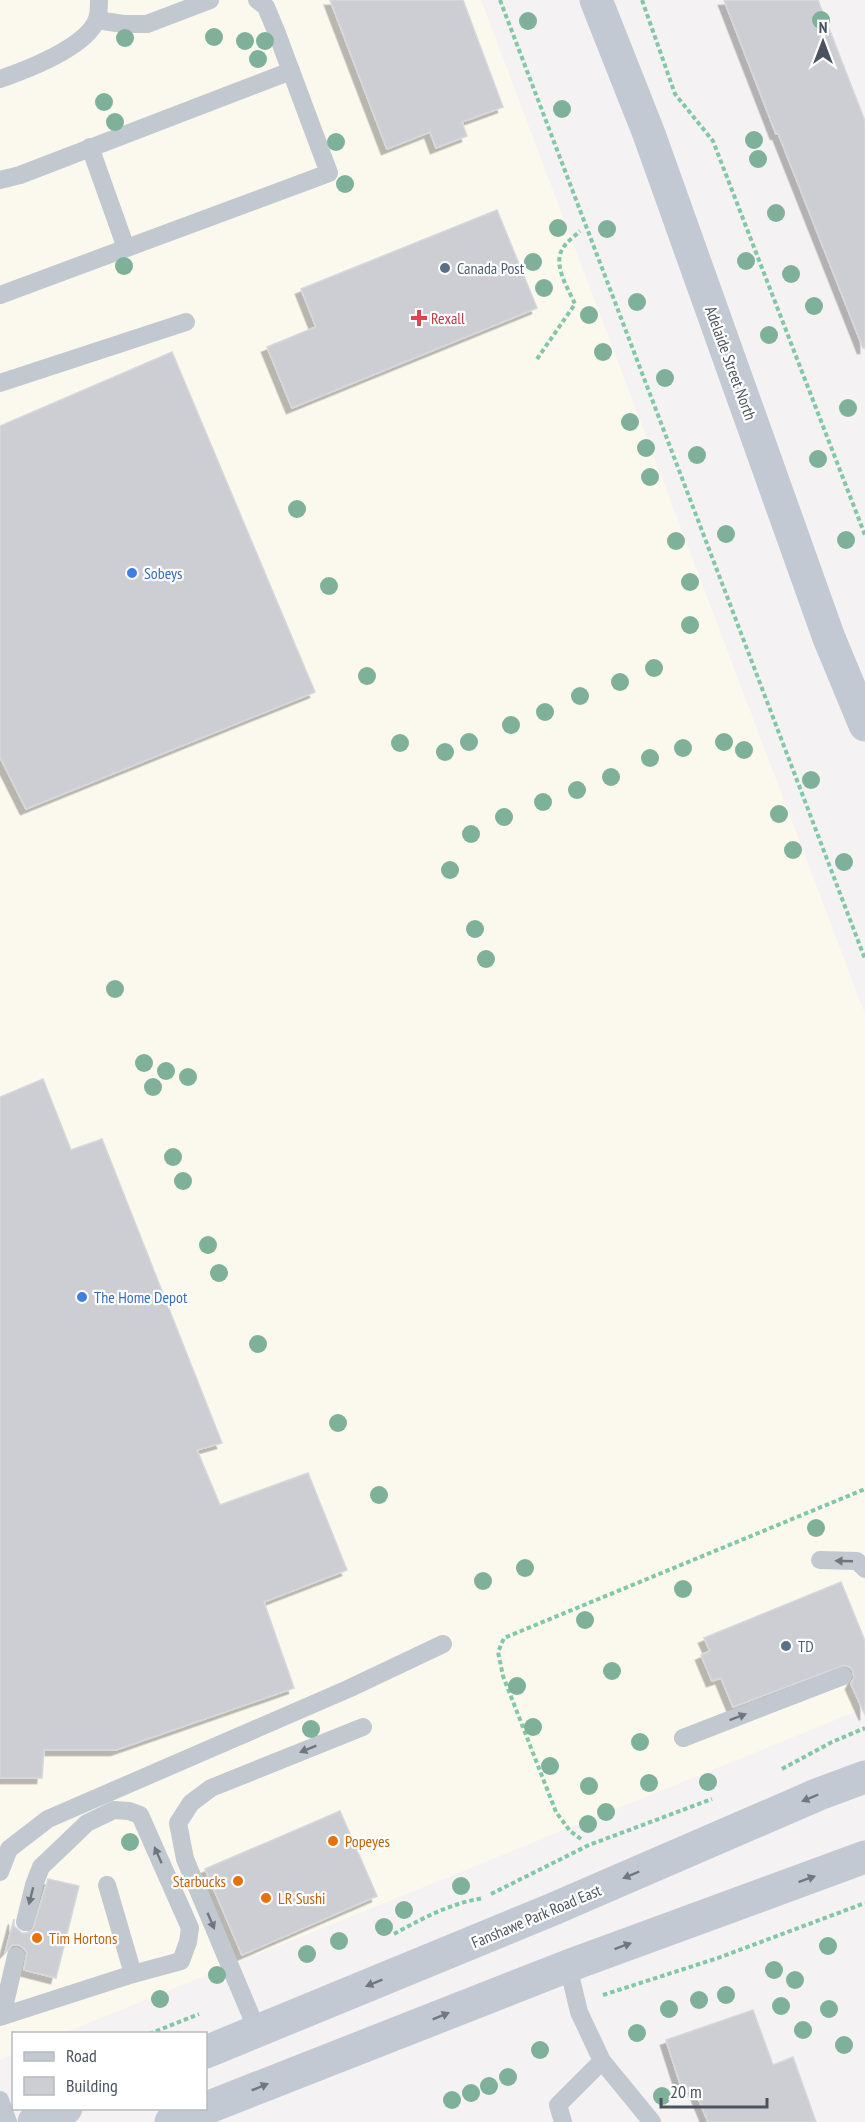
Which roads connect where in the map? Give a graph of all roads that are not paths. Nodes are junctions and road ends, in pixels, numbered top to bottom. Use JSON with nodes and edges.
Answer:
{"nodes":[{"id":1,"x":99,"y":0,"type":"edge"},
{"id":2,"x":210,"y":0,"type":"edge"},
{"id":3,"x":257,"y":0,"type":"edge"},
{"id":4,"x":596,"y":0,"type":"edge"},
{"id":5,"x":97,"y":20,"type":"junction"},
{"id":6,"x":291,"y":71,"type":"junction"},
{"id":7,"x":0,"y":79,"type":"edge"},
{"id":8,"x":90,"y":147,"type":"junction"},
{"id":9,"x":0,"y":180,"type":"edge"},
{"id":10,"x":126,"y":248,"type":"junction"},
{"id":11,"x":0,"y":295,"type":"edge"},
{"id":12,"x":186,"y":322,"type":"dead end"},
{"id":13,"x":0,"y":383,"type":"edge"},
{"id":14,"x":865,"y":725,"type":"edge"},
{"id":15,"x":820,"y":1560,"type":"dead end"},
{"id":16,"x":865,"y":1569,"type":"edge"},
{"id":17,"x":443,"y":1644,"type":"dead end"},
{"id":18,"x":843,"y":1677,"type":"dead end"},
{"id":19,"x":363,"y":1727,"type":"dead end"},
{"id":20,"x":683,"y":1738,"type":"dead end"},
{"id":21,"x":865,"y":1777,"type":"edge"},
{"id":22,"x":865,"y":1857,"type":"edge"},
{"id":23,"x":0,"y":1872,"type":"edge"},
{"id":24,"x":107,"y":1885,"type":"dead end"},
{"id":25,"x":24,"y":1922,"type":"dead end"},
{"id":26,"x":16,"y":1956,"type":"dead end"},
{"id":27,"x":568,"y":1966,"type":"junction"},
{"id":28,"x":133,"y":1974,"type":"junction"},
{"id":29,"x":1,"y":2016,"type":"edge"},
{"id":30,"x":257,"y":2030,"type":"junction"},
{"id":31,"x":207,"y":2052,"type":"edge"},
{"id":32,"x":602,"y":2061,"type":"junction"},
{"id":33,"x":0,"y":2100,"type":"edge"},
{"id":34,"x":207,"y":2108,"type":"edge"},
{"id":35,"x":63,"y":2110,"type":"edge"},
{"id":36,"x":202,"y":2110,"type":"edge"},
{"id":37,"x":8,"y":2122,"type":"edge"},
{"id":38,"x":33,"y":2122,"type":"edge"},
{"id":39,"x":171,"y":2122,"type":"edge"},
{"id":40,"x":563,"y":2122,"type":"edge"},
{"id":41,"x":652,"y":2122,"type":"edge"}],
"edges":[{"from":1,"to":5,"type":"lane"},
{"from":2,"to":5,"type":"lane"},
{"from":3,"to":6,"type":"lane"},
{"from":4,"to":14,"type":"main road","name":"Adelaide Street North"},
{"from":5,"to":7,"type":"lane"},
{"from":6,"to":8,"type":"lane"},
{"from":6,"to":10,"type":"lane"},
{"from":8,"to":9,"type":"lane"},
{"from":8,"to":10,"type":"lane"},
{"from":10,"to":11,"type":"lane"},
{"from":12,"to":13,"type":"lane"},
{"from":16,"to":15,"type":"lane","one_way":true},
{"from":17,"to":23,"type":"lane"},
{"from":20,"to":18,"type":"lane","one_way":true},
{"from":19,"to":30,"type":"lane","one_way":true},
{"from":21,"to":30,"type":"main road","name":"Fanshawe Park Road East","one_way":true},
{"from":27,"to":22,"type":"main road","one_way":true},
{"from":24,"to":28,"type":"lane"},
{"from":28,"to":25,"type":"lane","one_way":true},
{"from":26,"to":29,"type":"lane"},
{"from":27,"to":32,"type":"lane"},
{"from":34,"to":27,"type":"main road","one_way":true},
{"from":28,"to":29,"type":"lane"},
{"from":30,"to":31,"type":"main road","name":"Fanshawe Park Road East"},
{"from":32,"to":40,"type":"lane"},
{"from":32,"to":41,"type":"lane"},
{"from":33,"to":37,"type":"lane"},
{"from":35,"to":38,"type":"main road"},
{"from":39,"to":36,"type":"main road","one_way":true}]}
